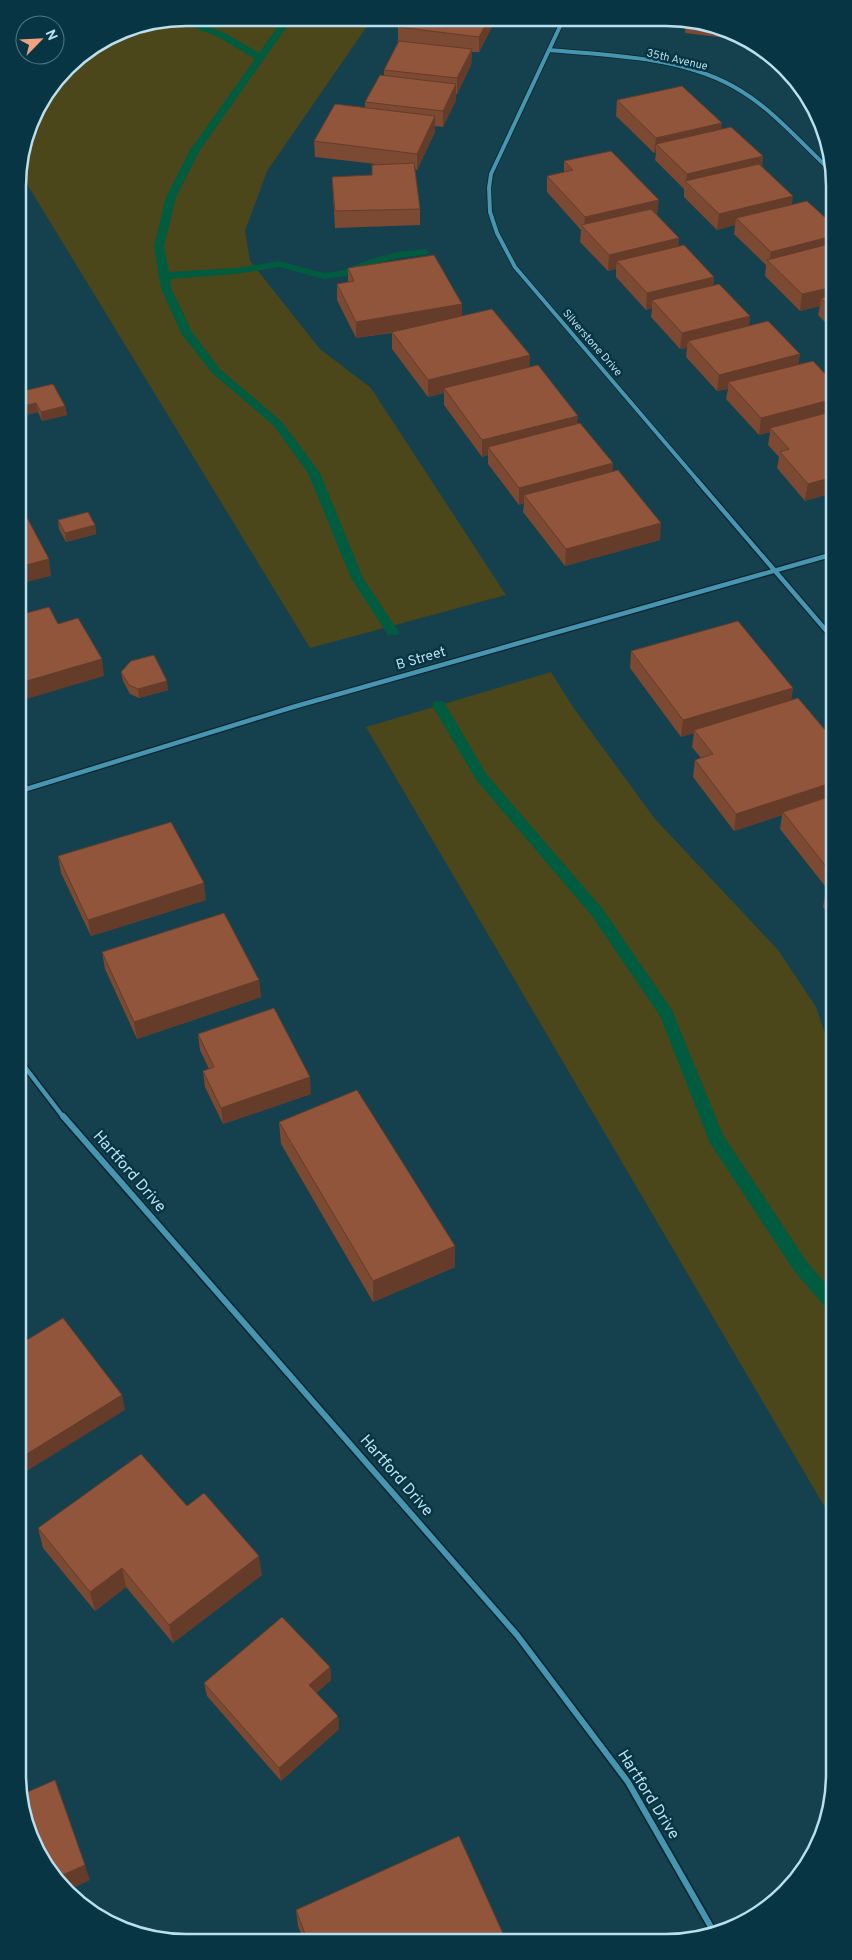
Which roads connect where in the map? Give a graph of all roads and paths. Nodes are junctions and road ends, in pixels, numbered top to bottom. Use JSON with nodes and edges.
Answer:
{"nodes":[{"id":1,"x":560,"y":26,"type":"edge"},
{"id":2,"x":549,"y":50,"type":"junction"},
{"id":3,"x":824,"y":165,"type":"edge"},
{"id":4,"x":826,"y":556,"type":"edge"},
{"id":5,"x":775,"y":570,"type":"junction"},
{"id":6,"x":826,"y":630,"type":"edge"},
{"id":7,"x":27,"y":789,"type":"edge"},
{"id":8,"x":26,"y":1069,"type":"edge"},
{"id":9,"x":711,"y":1927,"type":"edge"}],
"edges":[{"from":1,"to":2,"type":"street","name":"Silverstone Drive"},
{"from":2,"to":3,"type":"street","name":"35th Avenue"},
{"from":2,"to":5,"type":"street","name":"Silverstone Drive"},
{"from":4,"to":5,"type":"street","name":"B Street"},
{"from":5,"to":6,"type":"street","name":"Silverstone Drive"},
{"from":5,"to":7,"type":"street","name":"B Street"},
{"from":8,"to":9,"type":"street","name":"Hartford Drive"}]}
